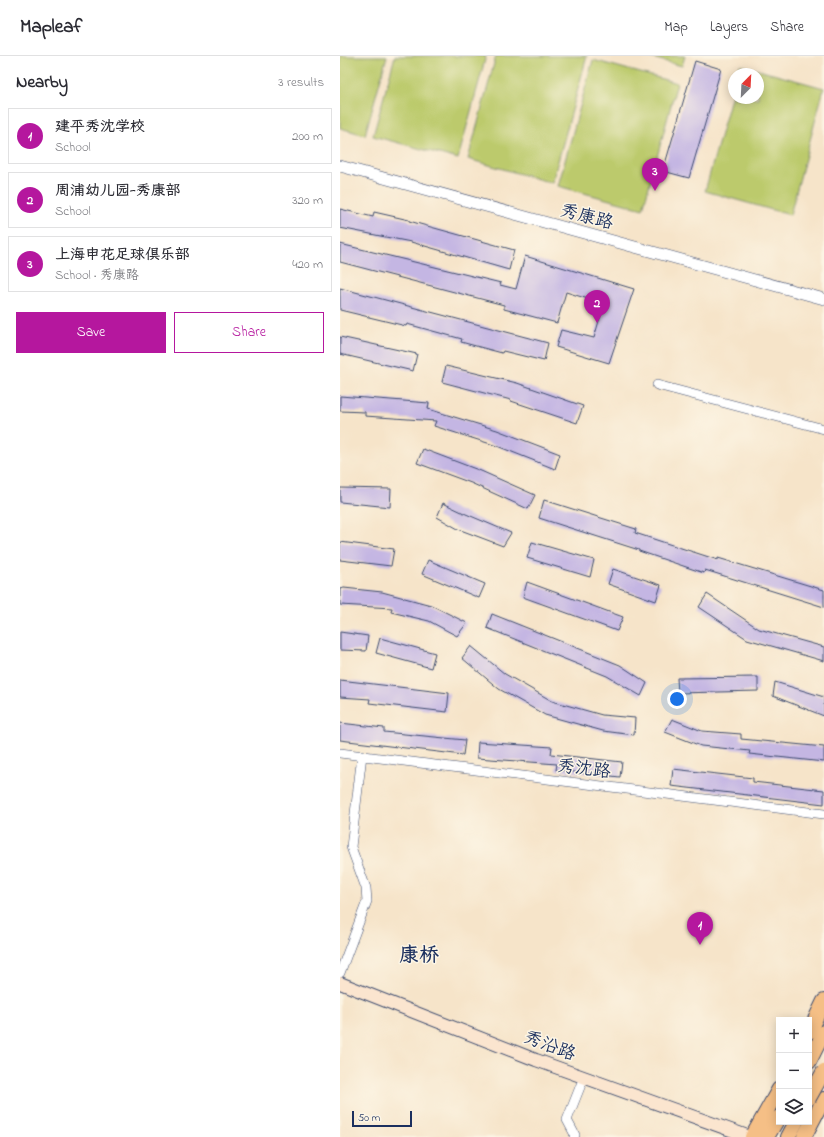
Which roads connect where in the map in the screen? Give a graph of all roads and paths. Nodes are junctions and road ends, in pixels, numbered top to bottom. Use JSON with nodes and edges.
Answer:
{"nodes":[{"id":1,"x":340,"y":166,"type":"edge"},
{"id":2,"x":824,"y":299,"type":"edge"},
{"id":3,"x":657,"y":385,"type":"dead end"},
{"id":4,"x":824,"y":430,"type":"edge"},
{"id":5,"x":340,"y":753,"type":"edge"},
{"id":6,"x":362,"y":755,"type":"junction"},
{"id":7,"x":824,"y":814,"type":"edge"},
{"id":8,"x":340,"y":973,"type":"edge"},
{"id":9,"x":340,"y":983,"type":"edge"},
{"id":10,"x":824,"y":1002,"type":"edge"},
{"id":11,"x":812,"y":1026,"type":"edge"},
{"id":12,"x":824,"y":1032,"type":"edge"},
{"id":13,"x":812,"y":1056,"type":"edge"},
{"id":14,"x":824,"y":1071,"type":"edge"},
{"id":15,"x":584,"y":1077,"type":"junction"},
{"id":16,"x":812,"y":1093,"type":"edge"},
{"id":17,"x":776,"y":1094,"type":"edge"},
{"id":18,"x":824,"y":1099,"type":"edge"},
{"id":19,"x":776,"y":1122,"type":"edge"},
{"id":20,"x":794,"y":1125,"type":"edge"},
{"id":21,"x":574,"y":1137,"type":"edge"},
{"id":22,"x":751,"y":1137,"type":"edge"},
{"id":23,"x":768,"y":1137,"type":"edge"},
{"id":24,"x":788,"y":1137,"type":"edge"},
{"id":25,"x":804,"y":1137,"type":"edge"}],
"edges":[{"from":1,"to":2,"type":"street","name":"秀康路"},
{"from":3,"to":4,"type":"street"},
{"from":5,"to":6,"type":"street","name":"秀沈路"},
{"from":6,"to":7,"type":"street","name":"秀沈路"},
{"from":6,"to":8,"type":"street"},
{"from":9,"to":15,"type":"main road","name":"秀沿路"},
{"from":10,"to":11,"type":"main road"},
{"from":12,"to":13,"type":"main road"},
{"from":14,"to":16,"type":"main road","bridge":true},
{"from":15,"to":21,"type":"street"},
{"from":15,"to":22,"type":"main road","name":"秀沿路"},
{"from":17,"to":22,"type":"main road"},
{"from":18,"to":25,"type":"main road"},
{"from":19,"to":23,"type":"main road"},
{"from":20,"to":24,"type":"main road"}]}
